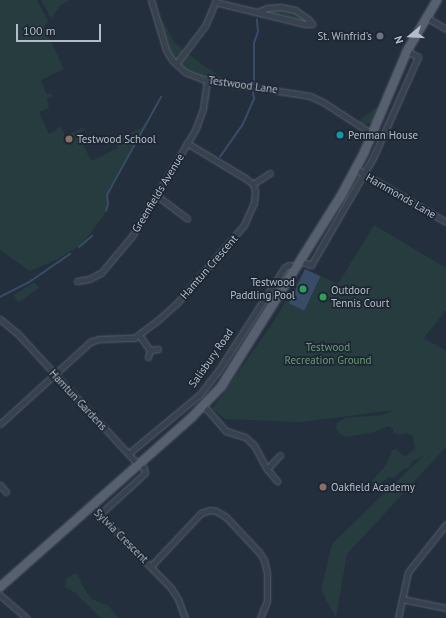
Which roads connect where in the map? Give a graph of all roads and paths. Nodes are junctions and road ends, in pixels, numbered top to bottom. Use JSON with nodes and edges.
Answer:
{"nodes":[{"id":1,"x":151,"y":0,"type":"edge"},
{"id":2,"x":437,"y":0,"type":"edge"},
{"id":3,"x":215,"y":1,"type":"edge"},
{"id":4,"x":257,"y":12,"type":"junction"},
{"id":5,"x":426,"y":17,"type":"junction"},
{"id":6,"x":446,"y":29,"type":"edge"},
{"id":7,"x":407,"y":51,"type":"junction"},
{"id":8,"x":176,"y":64,"type":"junction"},
{"id":9,"x":207,"y":80,"type":"junction"},
{"id":10,"x":372,"y":134,"type":"junction"},
{"id":11,"x":187,"y":143,"type":"junction"},
{"id":12,"x":356,"y":170,"type":"junction"},
{"id":13,"x":270,"y":173,"type":"dead end"},
{"id":14,"x":365,"y":174,"type":"junction"},
{"id":15,"x":253,"y":184,"type":"junction"},
{"id":16,"x":156,"y":195,"type":"junction"},
{"id":17,"x":187,"y":218,"type":"dead end"},
{"id":18,"x":446,"y":222,"type":"edge"},
{"id":19,"x":298,"y":265,"type":"junction"},
{"id":20,"x":77,"y":281,"type":"dead end"},
{"id":21,"x":0,"y":319,"type":"edge"},
{"id":22,"x":139,"y":335,"type":"junction"},
{"id":23,"x":158,"y":349,"type":"dead end"},
{"id":24,"x":150,"y":350,"type":"junction"},
{"id":25,"x":148,"y":357,"type":"dead end"},
{"id":26,"x":54,"y":374,"type":"junction"},
{"id":27,"x":204,"y":406,"type":"junction"},
{"id":28,"x":0,"y":424,"type":"edge"},
{"id":29,"x":128,"y":454,"type":"junction"},
{"id":30,"x":280,"y":455,"type":"dead end"},
{"id":31,"x":139,"y":464,"type":"junction"},
{"id":32,"x":267,"y":469,"type":"junction"},
{"id":33,"x":277,"y":481,"type":"dead end"},
{"id":34,"x":0,"y":485,"type":"edge"},
{"id":35,"x":6,"y":492,"type":"dead end"},
{"id":36,"x":91,"y":506,"type":"junction"},
{"id":37,"x":99,"y":515,"type":"junction"},
{"id":38,"x":446,"y":524,"type":"edge"},
{"id":39,"x":151,"y":566,"type":"junction"},
{"id":40,"x":0,"y":587,"type":"edge"},
{"id":41,"x":0,"y":595,"type":"edge"},
{"id":42,"x":402,"y":598,"type":"junction"},
{"id":43,"x":446,"y":608,"type":"edge"},
{"id":44,"x":26,"y":618,"type":"edge"},
{"id":45,"x":185,"y":618,"type":"edge"},
{"id":46,"x":260,"y":618,"type":"edge"},
{"id":47,"x":398,"y":618,"type":"edge"}],
"edges":[{"from":1,"to":8,"type":"street","name":"Testwood Lane"},
{"from":2,"to":5,"type":"main road","name":"Salisbury Road"},
{"from":3,"to":4,"type":"street"},
{"from":3,"to":8,"type":"street"},
{"from":4,"to":4,"type":"street"},
{"from":5,"to":6,"type":"street"},
{"from":5,"to":7,"type":"main road","name":"Salisbury Road"},
{"from":7,"to":10,"type":"main road","name":"Salisbury Road"},
{"from":7,"to":14,"type":"street","name":"Salisbury Road"},
{"from":8,"to":9,"type":"street","name":"Testwood Lane"},
{"from":9,"to":10,"type":"street","name":"Testwood Lane"},
{"from":9,"to":11,"type":"street","name":"Greenfields Avenue"},
{"from":10,"to":12,"type":"main road","name":"Salisbury Road"},
{"from":11,"to":15,"type":"street"},
{"from":11,"to":16,"type":"street","name":"Greenfields Avenue"},
{"from":12,"to":14,"type":"street","name":"Hammonds Lane"},
{"from":12,"to":19,"type":"main road","name":"Salisbury Road"},
{"from":13,"to":15,"type":"street"},
{"from":14,"to":18,"type":"street","name":"Hammonds Lane"},
{"from":14,"to":19,"type":"street","name":"Salisbury Road"},
{"from":15,"to":22,"type":"street","name":"Hamtun Crescent"},
{"from":16,"to":17,"type":"street"},
{"from":16,"to":20,"type":"street","name":"Greenfields Avenue"},
{"from":19,"to":27,"type":"main road","name":"Salisbury Road"},
{"from":19,"to":29,"type":"street","name":"Salisbury Road"},
{"from":21,"to":26,"type":"street","name":"Hamtun Gardens"},
{"from":22,"to":24,"type":"street"},
{"from":22,"to":26,"type":"street","name":"Hamtun Crescent"},
{"from":23,"to":24,"type":"street"},
{"from":24,"to":25,"type":"street"},
{"from":26,"to":28,"type":"street","name":"Hamtun Crescent"},
{"from":26,"to":29,"type":"street","name":"Hamtun Gardens"},
{"from":27,"to":31,"type":"main road","name":"Salisbury Road"},
{"from":27,"to":32,"type":"street"},
{"from":29,"to":31,"type":"street","name":"Hamtun Gardens"},
{"from":30,"to":32,"type":"street"},
{"from":31,"to":36,"type":"main road","name":"Salisbury Road"},
{"from":31,"to":37,"type":"street"},
{"from":32,"to":33,"type":"street"},
{"from":34,"to":35,"type":"street"},
{"from":36,"to":37,"type":"street","name":"Sylvia Crescent"},
{"from":36,"to":40,"type":"main road","name":"Salisbury Road"},
{"from":37,"to":39,"type":"street","name":"Sylvia Crescent"},
{"from":38,"to":42,"type":"street"},
{"from":39,"to":45,"type":"street","name":"Sylvia Crescent"},
{"from":39,"to":46,"type":"street","name":"Sylvia Crescent"},
{"from":41,"to":44,"type":"street"},
{"from":42,"to":43,"type":"street"},
{"from":42,"to":47,"type":"street"}]}
